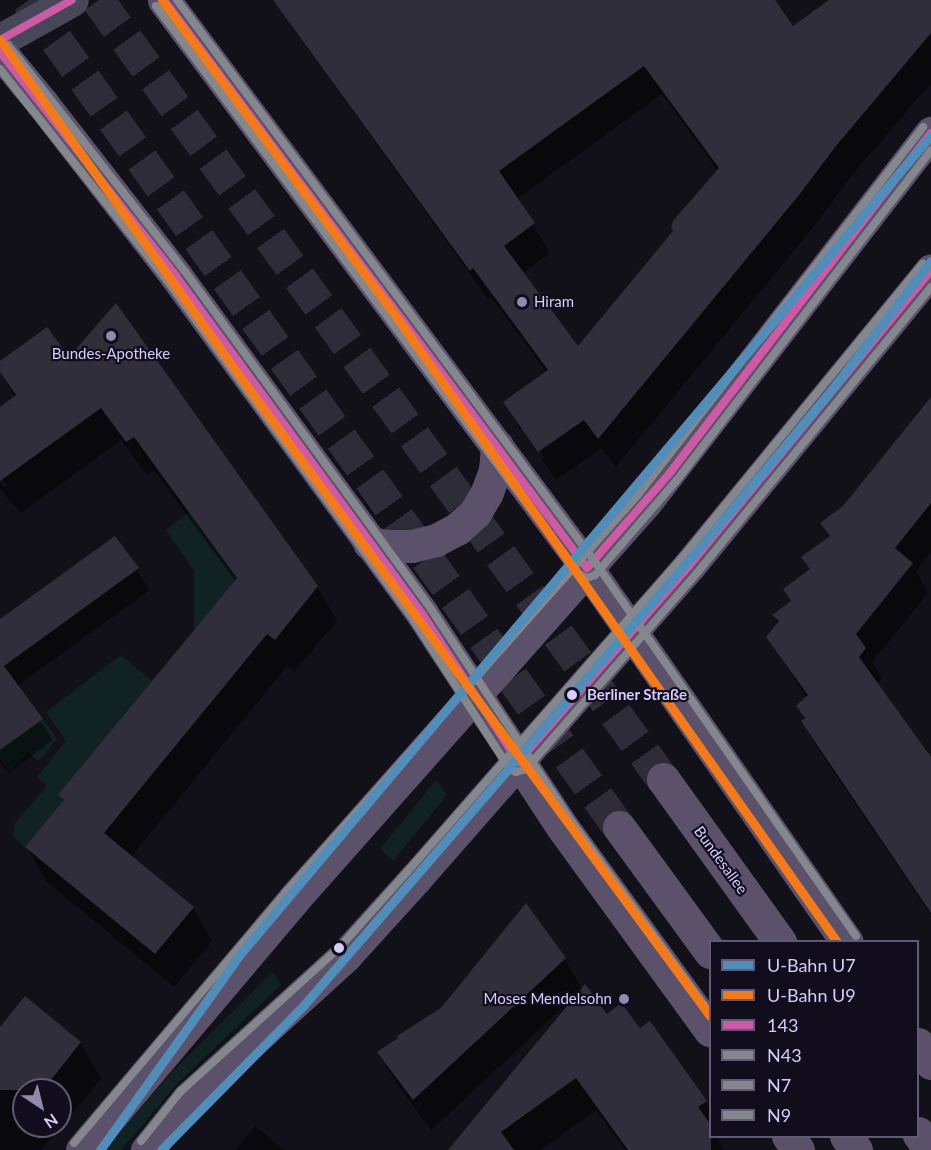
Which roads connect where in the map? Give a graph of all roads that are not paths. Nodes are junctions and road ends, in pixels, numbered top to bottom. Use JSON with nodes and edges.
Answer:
{"nodes":[{"id":1,"x":72,"y":0,"type":"edge"},
{"id":2,"x":164,"y":0,"type":"edge"},
{"id":3,"x":0,"y":40,"type":"edge"},
{"id":4,"x":0,"y":52,"type":"edge"},
{"id":5,"x":931,"y":133,"type":"edge"},
{"id":6,"x":931,"y":270,"type":"edge"},
{"id":7,"x":497,"y":446,"type":"junction"},
{"id":8,"x":369,"y":543,"type":"junction"},
{"id":9,"x":586,"y":568,"type":"junction"},
{"id":10,"x":632,"y":630,"type":"junction"},
{"id":11,"x":476,"y":694,"type":"junction"},
{"id":12,"x":518,"y":762,"type":"junction"},
{"id":13,"x":663,"y":779,"type":"tunnel mouth"},
{"id":14,"x":619,"y":827,"type":"tunnel mouth"},
{"id":15,"x":779,"y":940,"type":"edge"},
{"id":16,"x":847,"y":940,"type":"edge"},
{"id":17,"x":709,"y":949,"type":"edge"},
{"id":18,"x":709,"y":1027,"type":"edge"},
{"id":19,"x":919,"y":1045,"type":"edge"},
{"id":20,"x":931,"y":1063,"type":"edge"},
{"id":21,"x":919,"y":1134,"type":"edge"},
{"id":22,"x":789,"y":1138,"type":"edge"},
{"id":23,"x":847,"y":1138,"type":"edge"},
{"id":24,"x":82,"y":1150,"type":"edge"},
{"id":25,"x":147,"y":1150,"type":"edge"},
{"id":26,"x":798,"y":1150,"type":"edge"},
{"id":27,"x":856,"y":1150,"type":"edge"},
{"id":28,"x":930,"y":1150,"type":"edge"}],
"edges":[{"from":1,"to":3,"type":"street"},
{"from":2,"to":7,"type":"main road"},
{"from":4,"to":8,"type":"main road"},
{"from":5,"to":9,"type":"main road"},
{"from":6,"to":10,"type":"main road"},
{"from":7,"to":8,"type":"main road"},
{"from":7,"to":9,"type":"main road"},
{"from":8,"to":11,"type":"main road"},
{"from":9,"to":10,"type":"main road"},
{"from":9,"to":11,"type":"main road"},
{"from":10,"to":12,"type":"main road"},
{"from":10,"to":16,"type":"main road"},
{"from":11,"to":12,"type":"main road"},
{"from":11,"to":24,"type":"main road"},
{"from":12,"to":18,"type":"main road"},
{"from":12,"to":25,"type":"main road"},
{"from":13,"to":15,"type":"main road","name":"Bundesallee"},
{"from":14,"to":17,"type":"main road"},
{"from":19,"to":20,"type":"main road"},
{"from":21,"to":28,"type":"main road"},
{"from":22,"to":26,"type":"main road"},
{"from":23,"to":27,"type":"main road"}]}
